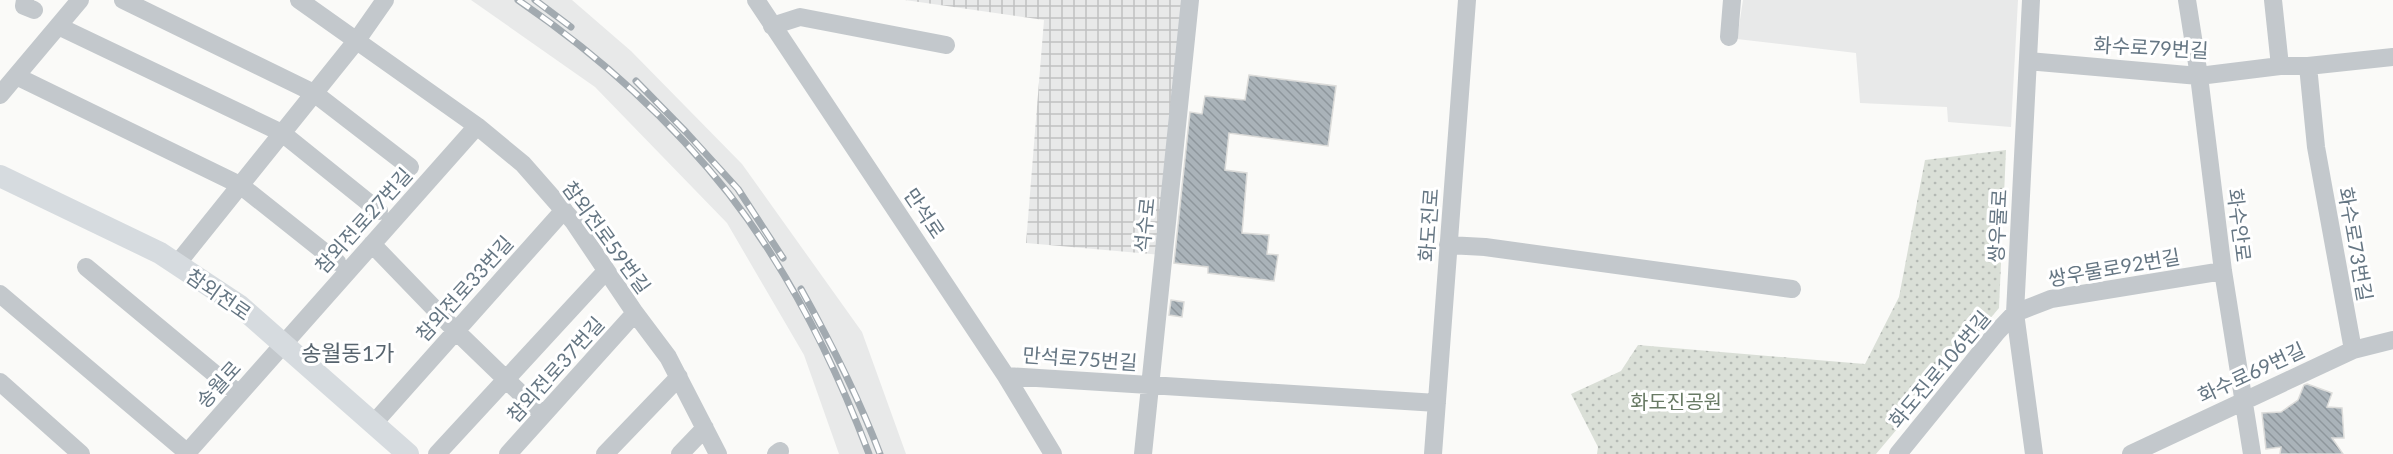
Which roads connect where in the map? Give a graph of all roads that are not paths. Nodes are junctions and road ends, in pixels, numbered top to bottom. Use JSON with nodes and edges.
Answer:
{"nodes":[{"id":1,"x":123,"y":0,"type":"edge"},
{"id":2,"x":299,"y":0,"type":"edge"},
{"id":3,"x":385,"y":0,"type":"edge"},
{"id":4,"x":756,"y":0,"type":"edge"},
{"id":5,"x":1190,"y":0,"type":"edge"},
{"id":6,"x":1467,"y":0,"type":"edge"},
{"id":7,"x":1732,"y":0,"type":"edge"},
{"id":8,"x":2031,"y":0,"type":"edge"},
{"id":9,"x":2187,"y":0,"type":"edge"},
{"id":10,"x":2273,"y":0,"type":"edge"},
{"id":11,"x":77,"y":1,"type":"edge"},
{"id":12,"x":58,"y":26,"type":"junction"},
{"id":13,"x":772,"y":26,"type":"junction"},
{"id":14,"x":1729,"y":37,"type":"dead end"},
{"id":15,"x":357,"y":40,"type":"junction"},
{"id":16,"x":946,"y":45,"type":"dead end"},
{"id":17,"x":2393,"y":57,"type":"edge"},
{"id":18,"x":2028,"y":61,"type":"junction"},
{"id":19,"x":2280,"y":66,"type":"junction"},
{"id":20,"x":2308,"y":66,"type":"junction"},
{"id":21,"x":16,"y":76,"type":"junction"},
{"id":22,"x":2199,"y":76,"type":"junction"},
{"id":23,"x":314,"y":93,"type":"junction"},
{"id":24,"x":0,"y":95,"type":"edge"},
{"id":25,"x":477,"y":126,"type":"junction"},
{"id":26,"x":282,"y":133,"type":"junction"},
{"id":27,"x":410,"y":167,"type":"dead end"},
{"id":28,"x":0,"y":176,"type":"edge"},
{"id":29,"x":240,"y":184,"type":"junction"},
{"id":30,"x":564,"y":210,"type":"junction"},
{"id":31,"x":379,"y":211,"type":"dead end"},
{"id":32,"x":372,"y":244,"type":"junction"},
{"id":33,"x":1448,"y":245,"type":"junction"},
{"id":34,"x":338,"y":262,"type":"dead end"},
{"id":35,"x":177,"y":264,"type":"junction"},
{"id":36,"x":86,"y":267,"type":"dead end"},
{"id":37,"x":606,"y":271,"type":"junction"},
{"id":38,"x":2223,"y":271,"type":"junction"},
{"id":39,"x":1792,"y":289,"type":"dead end"},
{"id":40,"x":0,"y":294,"type":"edge"},
{"id":41,"x":635,"y":313,"type":"junction"},
{"id":42,"x":2015,"y":313,"type":"junction"},
{"id":43,"x":456,"y":331,"type":"junction"},
{"id":44,"x":2393,"y":340,"type":"edge"},
{"id":45,"x":284,"y":344,"type":"junction"},
{"id":46,"x":2353,"y":350,"type":"junction"},
{"id":47,"x":1006,"y":376,"type":"junction"},
{"id":48,"x":679,"y":377,"type":"junction"},
{"id":49,"x":506,"y":381,"type":"junction"},
{"id":50,"x":0,"y":382,"type":"edge"},
{"id":51,"x":1150,"y":386,"type":"junction"},
{"id":52,"x":239,"y":393,"type":"junction"},
{"id":53,"x":2245,"y":399,"type":"junction"},
{"id":54,"x":1437,"y":403,"type":"junction"},
{"id":55,"x":543,"y":415,"type":"junction"},
{"id":56,"x":374,"y":423,"type":"junction"},
{"id":57,"x":705,"y":428,"type":"junction"},
{"id":58,"x":81,"y":454,"type":"edge"},
{"id":59,"x":187,"y":454,"type":"edge"},
{"id":60,"x":408,"y":454,"type":"edge"},
{"id":61,"x":437,"y":454,"type":"edge"},
{"id":62,"x":508,"y":454,"type":"edge"},
{"id":63,"x":605,"y":454,"type":"edge"},
{"id":64,"x":680,"y":454,"type":"edge"},
{"id":65,"x":718,"y":454,"type":"edge"},
{"id":66,"x":1053,"y":454,"type":"edge"},
{"id":67,"x":1143,"y":454,"type":"edge"},
{"id":68,"x":1433,"y":454,"type":"edge"},
{"id":69,"x":1898,"y":454,"type":"edge"},
{"id":70,"x":2034,"y":454,"type":"edge"},
{"id":71,"x":2131,"y":454,"type":"edge"},
{"id":72,"x":2252,"y":454,"type":"edge"}],
"edges":[{"from":1,"to":23,"type":"street"},
{"from":2,"to":15,"type":"street","name":"참외전로59번길"},
{"from":3,"to":15,"type":"street"},
{"from":4,"to":13,"type":"street","name":"만석로"},
{"from":5,"to":51,"type":"street","name":"석수로"},
{"from":6,"to":33,"type":"street","name":"화도진로"},
{"from":7,"to":14,"type":"street"},
{"from":8,"to":18,"type":"street","name":"쌍우물로"},
{"from":9,"to":22,"type":"street","name":"화수안로"},
{"from":10,"to":19,"type":"street"},
{"from":11,"to":12,"type":"street"},
{"from":12,"to":21,"type":"street"},
{"from":12,"to":26,"type":"street"},
{"from":13,"to":16,"type":"street"},
{"from":13,"to":47,"type":"street","name":"만석로"},
{"from":15,"to":23,"type":"street"},
{"from":15,"to":25,"type":"street","name":"참외전로59번길"},
{"from":17,"to":20,"type":"street","name":"화수로79번길"},
{"from":18,"to":22,"type":"street","name":"화수로79번길"},
{"from":18,"to":42,"type":"street","name":"쌍우물로"},
{"from":19,"to":20,"type":"street","name":"화수로79번길"},
{"from":19,"to":22,"type":"street","name":"화수로79번길"},
{"from":20,"to":46,"type":"street","name":"화수로73번길"},
{"from":21,"to":24,"type":"street"},
{"from":21,"to":29,"type":"street"},
{"from":22,"to":38,"type":"street","name":"화수안로"},
{"from":23,"to":26,"type":"street"},
{"from":23,"to":27,"type":"street"},
{"from":25,"to":30,"type":"street","name":"참외전로59번길"},
{"from":25,"to":32,"type":"street","name":"참외전로27번길"},
{"from":26,"to":29,"type":"street"},
{"from":26,"to":31,"type":"street"},
{"from":28,"to":35,"type":"main road","name":"참외전로"},
{"from":29,"to":34,"type":"street"},
{"from":29,"to":35,"type":"street"},
{"from":30,"to":37,"type":"street","name":"참외전로59번길"},
{"from":30,"to":43,"type":"street","name":"참외전로33번길"},
{"from":32,"to":43,"type":"street"},
{"from":32,"to":45,"type":"street","name":"참외전로27번길"},
{"from":33,"to":39,"type":"street"},
{"from":33,"to":54,"type":"street","name":"화도진로"},
{"from":35,"to":45,"type":"main road","name":"참외전로"},
{"from":36,"to":52,"type":"street"},
{"from":37,"to":41,"type":"street","name":"참외전로59번길"},
{"from":37,"to":49,"type":"street"},
{"from":38,"to":42,"type":"street","name":"쌍우물로92번길"},
{"from":38,"to":53,"type":"street","name":"화수안로"},
{"from":40,"to":59,"type":"street"},
{"from":41,"to":48,"type":"street","name":"참외전로59번길"},
{"from":41,"to":55,"type":"street","name":"참외전로37번길"},
{"from":42,"to":69,"type":"street","name":"화도진로106번길"},
{"from":42,"to":70,"type":"street","name":"쌍우물로"},
{"from":43,"to":49,"type":"street"},
{"from":43,"to":56,"type":"street","name":"참외전로33번길"},
{"from":44,"to":46,"type":"street","name":"화수로69번길"},
{"from":45,"to":52,"type":"street","name":"송월로"},
{"from":45,"to":56,"type":"main road","name":"참외전로"},
{"from":46,"to":53,"type":"street","name":"화수로69번길"},
{"from":47,"to":51,"type":"street","name":"만석로75번길"},
{"from":47,"to":66,"type":"street","name":"만석로"},
{"from":48,"to":57,"type":"street","name":"참외전로59번길"},
{"from":48,"to":63,"type":"street"},
{"from":49,"to":55,"type":"street"},
{"from":49,"to":61,"type":"street"},
{"from":50,"to":58,"type":"street"},
{"from":51,"to":54,"type":"street","name":"만석로75번길"},
{"from":51,"to":67,"type":"street","name":"석수로"},
{"from":52,"to":59,"type":"street","name":"송월로"},
{"from":53,"to":71,"type":"street","name":"화수로69번길"},
{"from":53,"to":72,"type":"street","name":"화수안로"},
{"from":54,"to":68,"type":"street","name":"화도진로"},
{"from":55,"to":62,"type":"street","name":"참외전로37번길"},
{"from":56,"to":60,"type":"main road","name":"참외전로"},
{"from":57,"to":64,"type":"street"},
{"from":57,"to":65,"type":"street","name":"참외전로59번길"}]}
